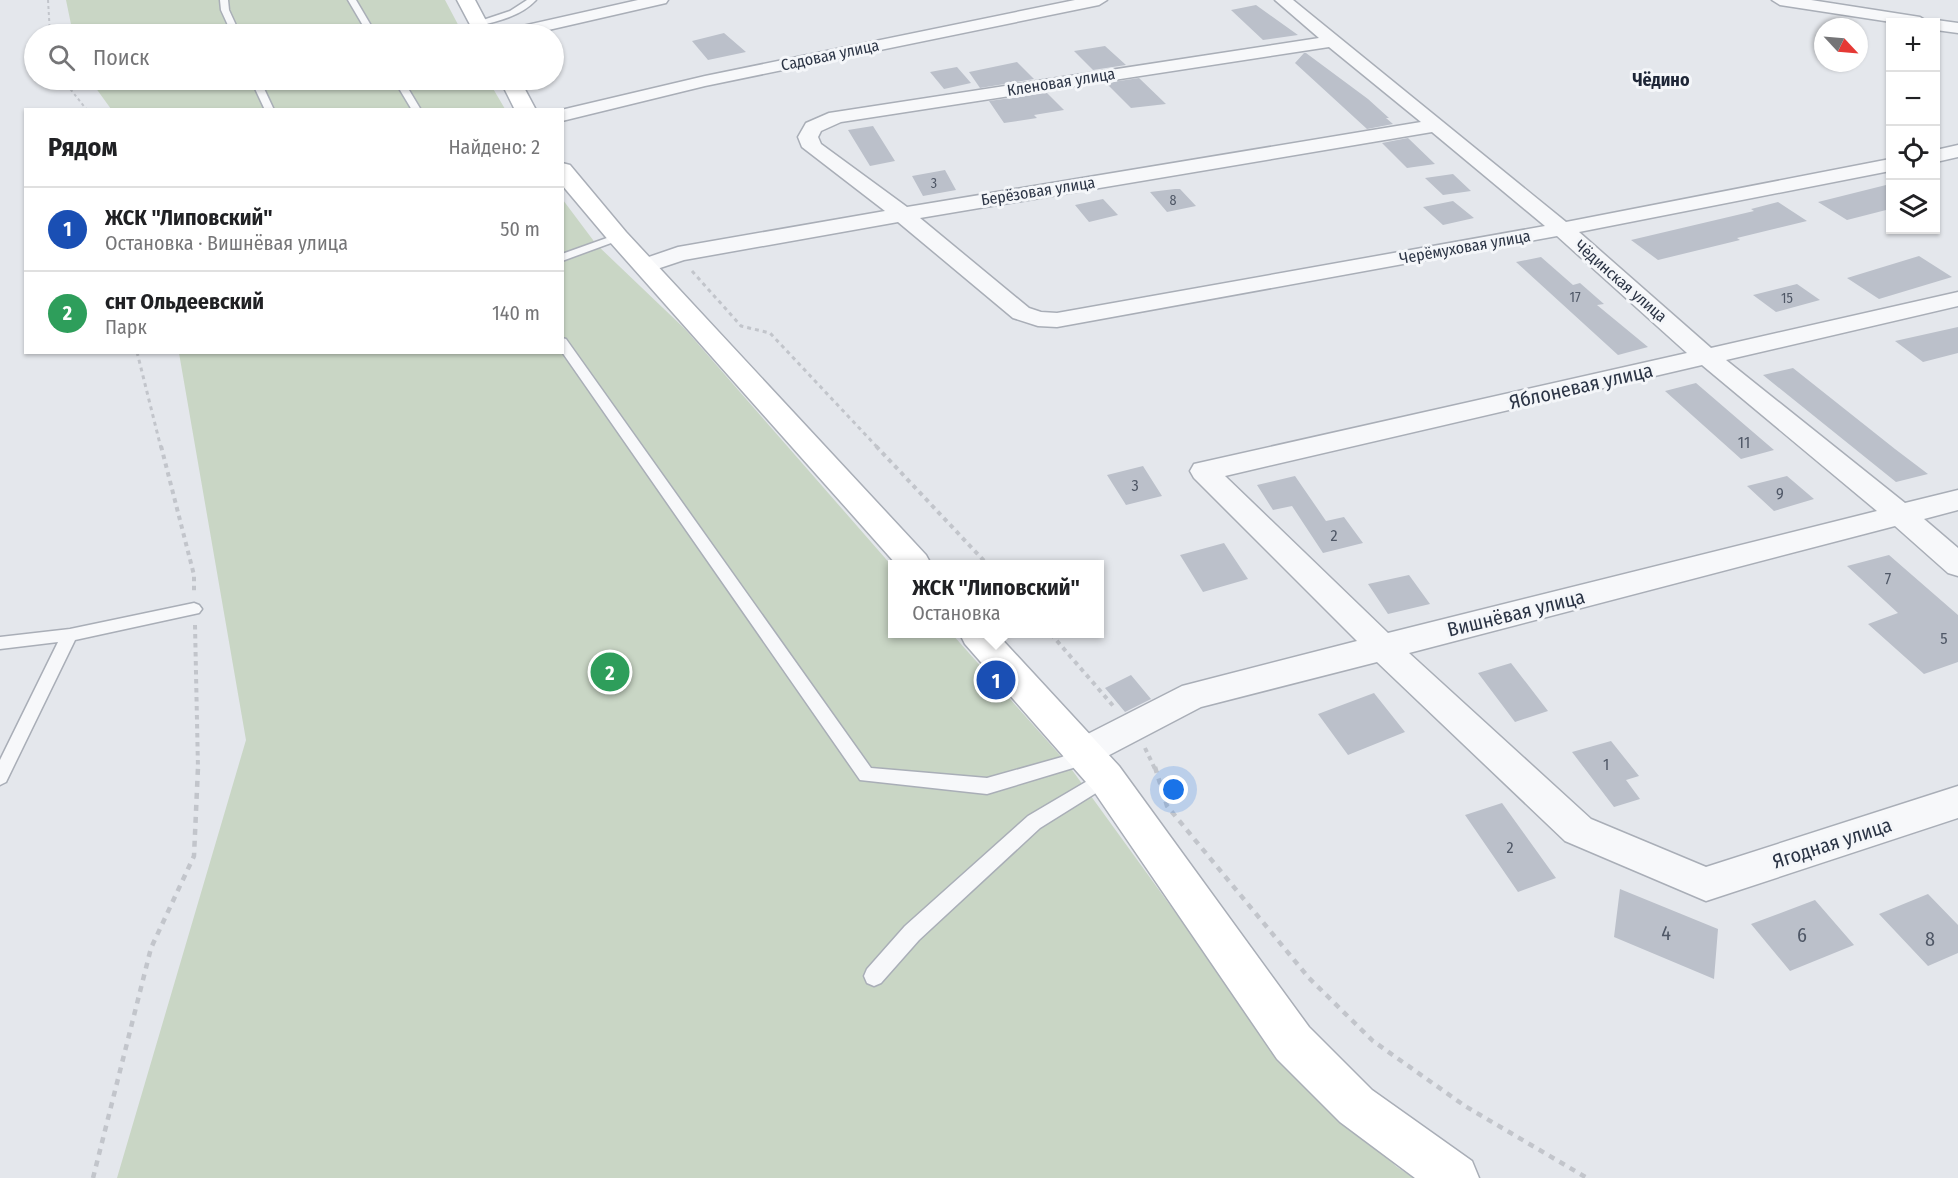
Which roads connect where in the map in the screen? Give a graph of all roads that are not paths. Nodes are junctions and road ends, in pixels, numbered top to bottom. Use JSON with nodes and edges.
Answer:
{"nodes":[{"id":1,"x":224,"y":0,"type":"edge"},
{"id":2,"x":352,"y":0,"type":"edge"},
{"id":3,"x":466,"y":0,"type":"edge"},
{"id":4,"x":532,"y":0,"type":"edge"},
{"id":5,"x":660,"y":0,"type":"edge"},
{"id":6,"x":1099,"y":0,"type":"edge"},
{"id":7,"x":1283,"y":0,"type":"edge"},
{"id":8,"x":1780,"y":0,"type":"edge"},
{"id":9,"x":1824,"y":4,"type":"edge"},
{"id":10,"x":1899,"y":18,"type":"edge"},
{"id":11,"x":231,"y":24,"type":"edge"},
{"id":12,"x":366,"y":24,"type":"edge"},
{"id":13,"x":479,"y":24,"type":"edge"},
{"id":14,"x":492,"y":24,"type":"edge"},
{"id":15,"x":555,"y":24,"type":"edge"},
{"id":16,"x":1940,"y":26,"type":"edge"},
{"id":17,"x":1958,"y":28,"type":"edge"},
{"id":18,"x":1332,"y":41,"type":"junction"},
{"id":19,"x":261,"y":90,"type":"edge"},
{"id":20,"x":405,"y":90,"type":"edge"},
{"id":21,"x":515,"y":90,"type":"edge"},
{"id":22,"x":269,"y":108,"type":"edge"},
{"id":23,"x":416,"y":108,"type":"edge"},
{"id":24,"x":525,"y":108,"type":"edge"},
{"id":25,"x":564,"y":115,"type":"edge"},
{"id":26,"x":1434,"y":126,"type":"junction"},
{"id":27,"x":1958,"y":151,"type":"edge"},
{"id":28,"x":1940,"y":155,"type":"edge"},
{"id":29,"x":1886,"y":166,"type":"edge"},
{"id":30,"x":564,"y":172,"type":"edge"},
{"id":31,"x":902,"y":214,"type":"junction"},
{"id":32,"x":1562,"y":229,"type":"junction"},
{"id":33,"x":618,"y":237,"type":"junction"},
{"id":34,"x":564,"y":257,"type":"edge"},
{"id":35,"x":645,"y":266,"type":"junction"},
{"id":36,"x":1958,"y":299,"type":"edge"},
{"id":37,"x":564,"y":345,"type":"edge"},
{"id":38,"x":1708,"y":358,"type":"junction"},
{"id":39,"x":1958,"y":500,"type":"edge"},
{"id":40,"x":1902,"y":516,"type":"junction"},
{"id":41,"x":911,"y":560,"type":"edge"},
{"id":42,"x":1958,"y":565,"type":"edge"},
{"id":43,"x":194,"y":609,"type":"road end"},
{"id":44,"x":70,"y":635,"type":"junction"},
{"id":45,"x":981,"y":638,"type":"edge"},
{"id":46,"x":0,"y":643,"type":"edge"},
{"id":47,"x":1382,"y":646,"type":"junction"},
{"id":48,"x":1095,"y":765,"type":"junction"},
{"id":49,"x":0,"y":777,"type":"edge"},
{"id":50,"x":1958,"y":802,"type":"edge"},
{"id":51,"x":874,"y":975,"type":"dead end"},
{"id":52,"x":1455,"y":1178,"type":"edge"}],
"edges":[{"from":1,"to":11,"type":"lane"},
{"from":2,"to":12,"type":"lane"},
{"from":3,"to":13,"type":"street"},
{"from":4,"to":14,"type":"lane"},
{"from":5,"to":15,"type":"street"},
{"from":6,"to":25,"type":"street","name":"Садовая улица"},
{"from":7,"to":18,"type":"street","name":"Чёдинская улица"},
{"from":8,"to":9,"type":"street"},
{"from":9,"to":10,"type":"street"},
{"from":16,"to":17,"type":"street"},
{"from":18,"to":26,"type":"street","name":"Чёдинская улица"},
{"from":18,"to":31,"type":"street","name":"Кленовая улица"},
{"from":19,"to":22,"type":"lane"},
{"from":20,"to":23,"type":"lane"},
{"from":21,"to":24,"type":"street"},
{"from":26,"to":31,"type":"street","name":"Берёзовая улица"},
{"from":26,"to":32,"type":"street","name":"Чёдинская улица"},
{"from":27,"to":28,"type":"street"},
{"from":29,"to":32,"type":"street","name":"Черёмуховая улица"},
{"from":30,"to":33,"type":"street"},
{"from":31,"to":32,"type":"street","name":"Черёмуховая улица"},
{"from":31,"to":35,"type":"street","name":"Берёзовая улица"},
{"from":32,"to":38,"type":"street","name":"Чёдинская улица"},
{"from":33,"to":34,"type":"lane"},
{"from":33,"to":35,"type":"street"},
{"from":35,"to":41,"type":"street"},
{"from":36,"to":38,"type":"street","name":"Яблоневая улица"},
{"from":37,"to":48,"type":"lane"},
{"from":38,"to":40,"type":"street","name":"Чёдинская улица"},
{"from":38,"to":47,"type":"street","name":"Яблоневая улица"},
{"from":39,"to":40,"type":"street","name":"Вишнёвая улица"},
{"from":40,"to":42,"type":"street","name":"Чёдинская улица"},
{"from":40,"to":47,"type":"street","name":"Вишнёвая улица"},
{"from":43,"to":44,"type":"lane"},
{"from":44,"to":46,"type":"lane"},
{"from":44,"to":49,"type":"lane"},
{"from":45,"to":48,"type":"street"},
{"from":47,"to":48,"type":"street","name":"Вишнёвая улица"},
{"from":47,"to":50,"type":"street","name":"Ягодная улица"},
{"from":48,"to":51,"type":"lane"},
{"from":48,"to":52,"type":"street"}]}
